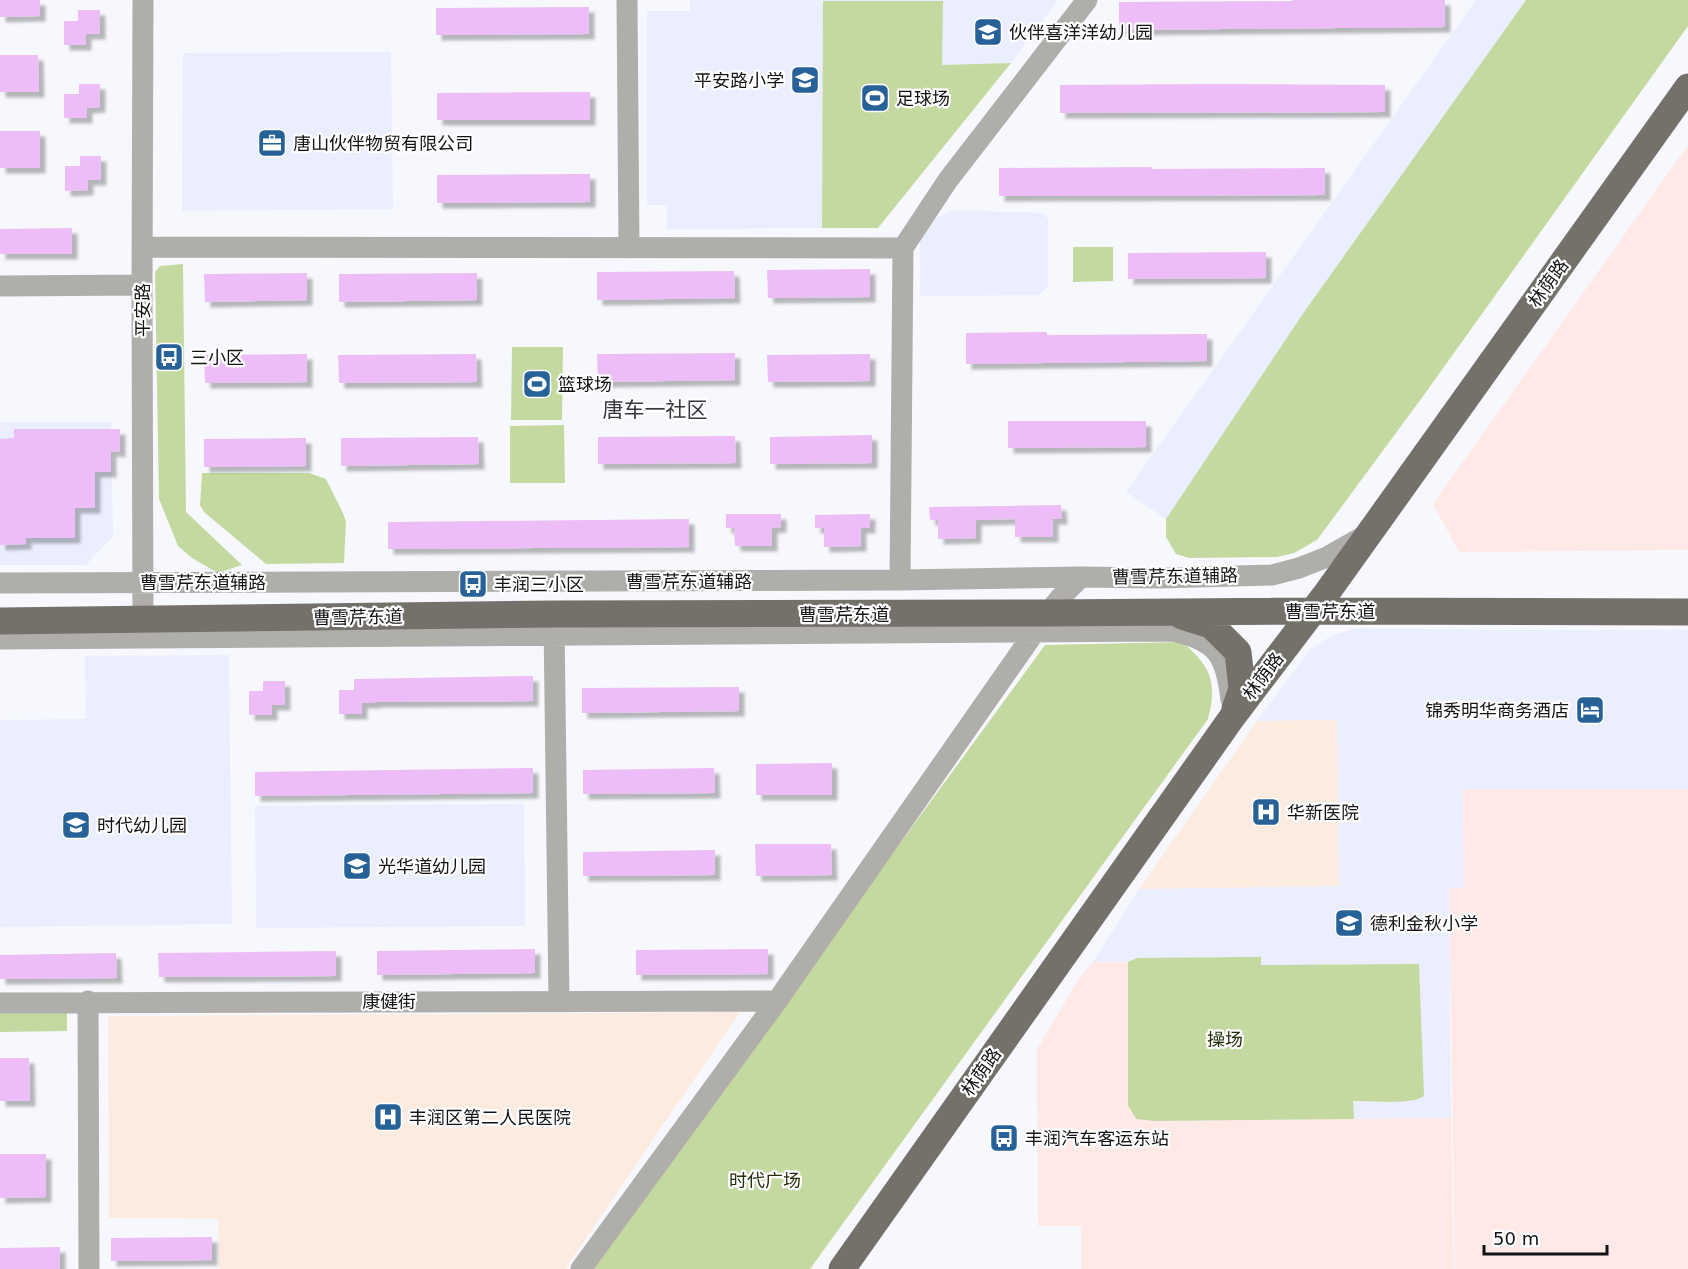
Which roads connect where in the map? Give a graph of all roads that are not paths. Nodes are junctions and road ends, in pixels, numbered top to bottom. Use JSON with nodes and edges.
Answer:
{"nodes":[{"id":1,"x":143,"y":0,"type":"edge"},
{"id":2,"x":627,"y":0,"type":"edge"},
{"id":3,"x":1087,"y":0,"type":"edge"},
{"id":4,"x":1688,"y":87,"type":"edge"},
{"id":5,"x":142,"y":247,"type":"junction"},
{"id":6,"x":629,"y":248,"type":"junction"},
{"id":7,"x":903,"y":248,"type":"junction"},
{"id":8,"x":142,"y":285,"type":"junction"},
{"id":9,"x":0,"y":286,"type":"edge"},
{"id":10,"x":1369,"y":533,"type":"junction"},
{"id":11,"x":1081,"y":577,"type":"junction"},
{"id":12,"x":900,"y":580,"type":"junction"},
{"id":13,"x":0,"y":583,"type":"edge"},
{"id":14,"x":1688,"y":594,"type":"edge"},
{"id":15,"x":1319,"y":602,"type":"junction"},
{"id":16,"x":0,"y":604,"type":"edge"},
{"id":17,"x":143,"y":611,"type":"junction"},
{"id":18,"x":1168,"y":612,"type":"junction"},
{"id":19,"x":1688,"y":612,"type":"edge"},
{"id":20,"x":1048,"y":614,"type":"junction"},
{"id":21,"x":0,"y":621,"type":"edge"},
{"id":22,"x":554,"y":625,"type":"junction"},
{"id":23,"x":0,"y":639,"type":"edge"},
{"id":24,"x":1233,"y":716,"type":"junction"},
{"id":25,"x":88,"y":1001,"type":"junction"},
{"id":26,"x":559,"y":1001,"type":"junction"},
{"id":27,"x":777,"y":1001,"type":"junction"},
{"id":28,"x":0,"y":1003,"type":"edge"},
{"id":29,"x":89,"y":1269,"type":"edge"},
{"id":30,"x":581,"y":1269,"type":"edge"},
{"id":31,"x":842,"y":1269,"type":"edge"}],
"edges":[{"from":1,"to":5,"type":"street","name":"平安路"},
{"from":2,"to":6,"type":"street"},
{"from":3,"to":7,"type":"street"},
{"from":4,"to":10,"type":"main road","name":"林荫路"},
{"from":5,"to":6,"type":"street"},
{"from":5,"to":8,"type":"street","name":"平安路"},
{"from":6,"to":7,"type":"street"},
{"from":7,"to":12,"type":"street"},
{"from":8,"to":9,"type":"street"},
{"from":8,"to":17,"type":"street","name":"平安路"},
{"from":10,"to":11,"type":"street","name":"曹雪芹东道辅路"},
{"from":10,"to":15,"type":"main road","name":"林荫路"},
{"from":11,"to":12,"type":"street","name":"曹雪芹东道辅路"},
{"from":11,"to":20,"type":"street"},
{"from":12,"to":17,"type":"street","name":"曹雪芹东道辅路"},
{"from":13,"to":17,"type":"street","name":"曹雪芹东道辅路"},
{"from":14,"to":15,"type":"main road","name":"曹雪芹东道"},
{"from":15,"to":18,"type":"main road","name":"曹雪芹东道"},
{"from":15,"to":19,"type":"main road","name":"曹雪芹东道"},
{"from":15,"to":20,"type":"main road","name":"曹雪芹东道"},
{"from":15,"to":24,"type":"main road","name":"林荫路"},
{"from":16,"to":17,"type":"main road","name":"曹雪芹东道"},
{"from":17,"to":20,"type":"main road","name":"曹雪芹东道"},
{"from":17,"to":21,"type":"main road","name":"曹雪芹东道"},
{"from":17,"to":22,"type":"main road","name":"曹雪芹东道"},
{"from":17,"to":23,"type":"street","name":"曹雪芹东道辅路"},
{"from":18,"to":20,"type":"main road","name":"曹雪芹东道"},
{"from":18,"to":24,"type":"main road"},
{"from":20,"to":22,"type":"main road","name":"曹雪芹东道"},
{"from":20,"to":24,"type":"street"},
{"from":20,"to":27,"type":"street"},
{"from":22,"to":26,"type":"street"},
{"from":24,"to":31,"type":"main road","name":"林荫路"},
{"from":25,"to":26,"type":"street","name":"康健街"},
{"from":25,"to":28,"type":"street","name":"康健街"},
{"from":25,"to":29,"type":"street"},
{"from":26,"to":27,"type":"street","name":"康健街"},
{"from":27,"to":30,"type":"street"}]}
